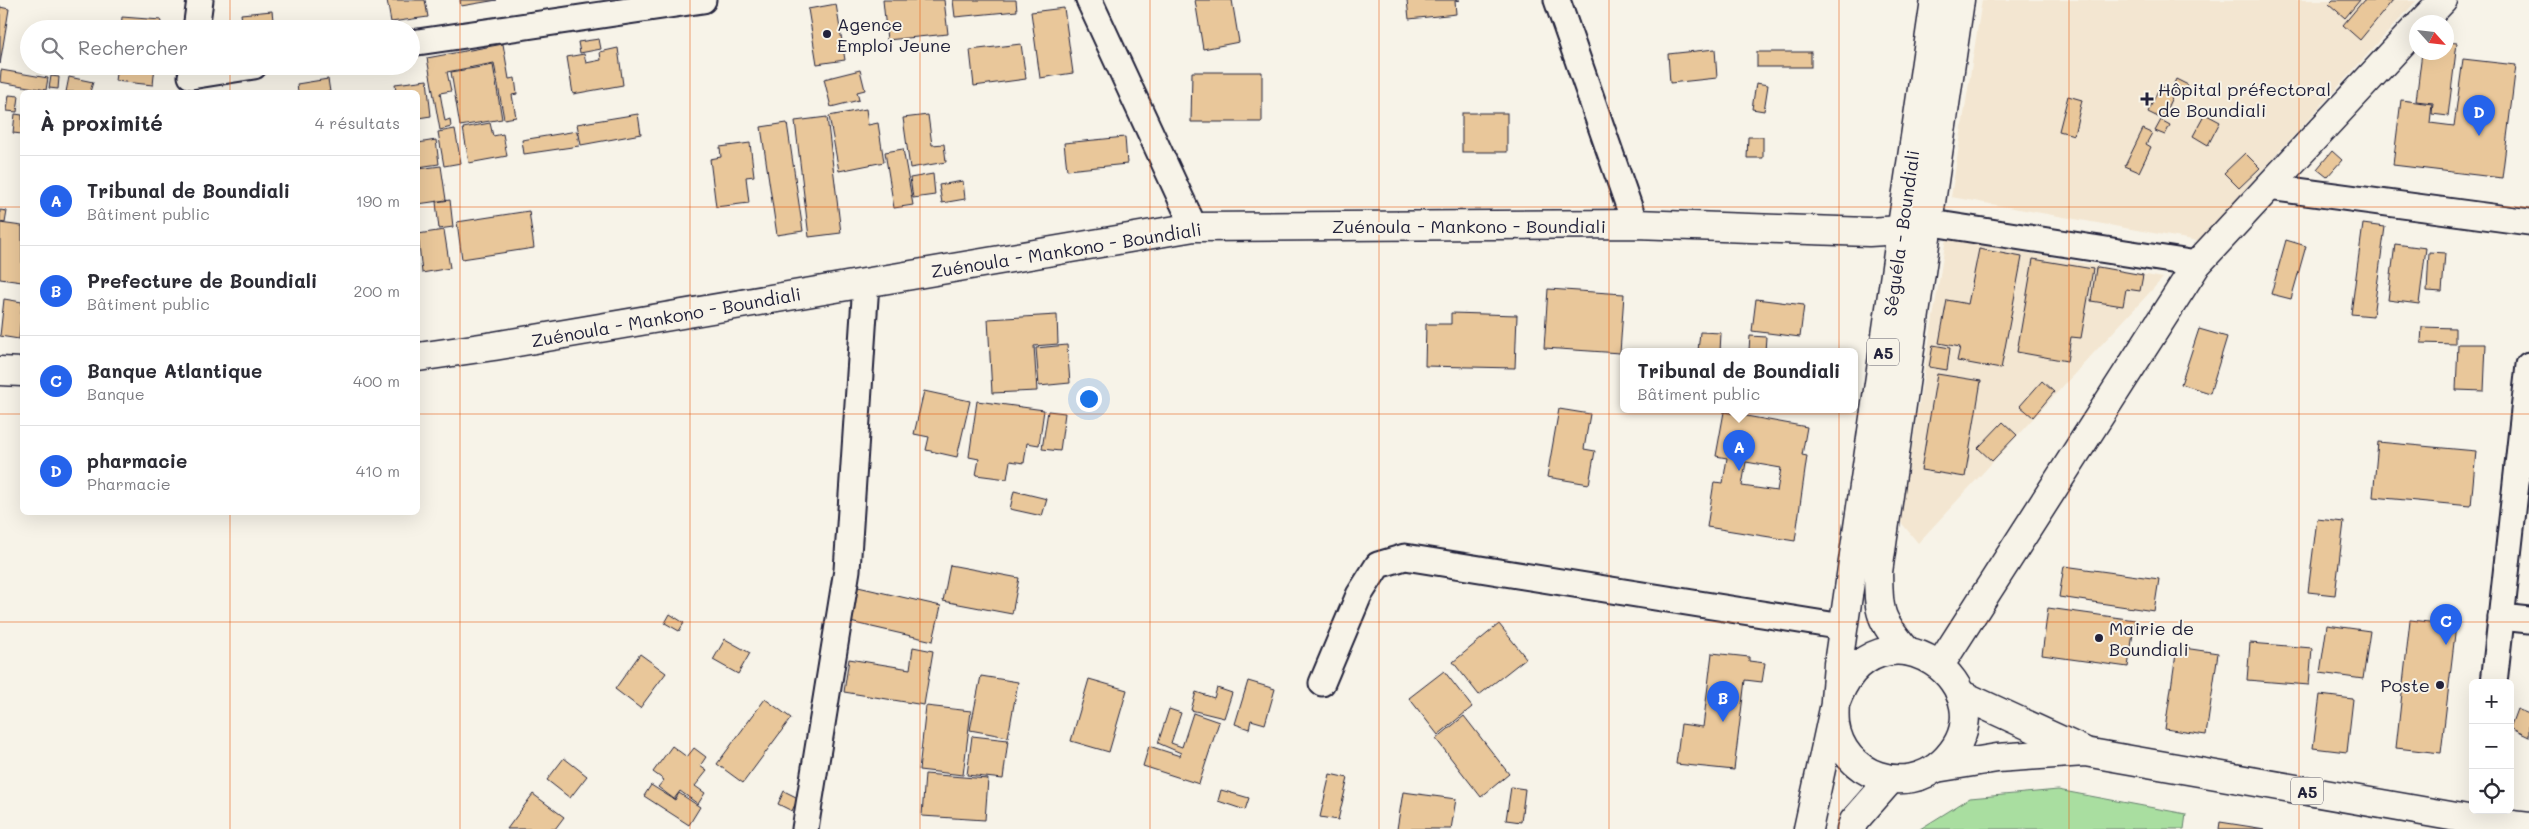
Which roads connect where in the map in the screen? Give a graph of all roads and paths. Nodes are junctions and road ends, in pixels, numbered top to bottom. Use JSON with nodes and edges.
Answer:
{"nodes":[{"id":1,"x":200,"y":0,"type":"edge"},
{"id":2,"x":703,"y":0,"type":"edge"},
{"id":3,"x":1089,"y":0,"type":"edge"},
{"id":4,"x":1557,"y":0,"type":"edge"},
{"id":5,"x":1935,"y":0,"type":"edge"},
{"id":6,"x":1960,"y":0,"type":"edge"},
{"id":7,"x":2443,"y":0,"type":"edge"},
{"id":8,"x":2429,"y":15,"type":"edge"},
{"id":9,"x":197,"y":20,"type":"edge"},
{"id":10,"x":2409,"y":36,"type":"edge"},
{"id":11,"x":420,"y":42,"type":"edge"},
{"id":12,"x":206,"y":75,"type":"edge"},
{"id":13,"x":190,"y":78,"type":"edge"},
{"id":14,"x":2268,"y":187,"type":"junction"},
{"id":15,"x":2529,"y":222,"type":"edge"},
{"id":16,"x":1635,"y":224,"type":"junction"},
{"id":17,"x":1194,"y":227,"type":"junction"},
{"id":18,"x":1914,"y":228,"type":"junction"},
{"id":19,"x":2197,"y":264,"type":"junction"},
{"id":20,"x":866,"y":283,"type":"junction"},
{"id":21,"x":420,"y":357,"type":"edge"},
{"id":22,"x":2529,"y":365,"type":"edge"},
{"id":23,"x":0,"y":371,"type":"edge"},
{"id":24,"x":20,"y":372,"type":"edge"},
{"id":25,"x":2502,"y":617,"type":"junction"},
{"id":26,"x":2529,"y":620,"type":"edge"},
{"id":27,"x":1843,"y":627,"type":"junction"},
{"id":28,"x":1907,"y":651,"type":"junction"},
{"id":29,"x":1940,"y":665,"type":"junction"},
{"id":30,"x":2494,"y":679,"type":"edge"},
{"id":31,"x":1322,"y":683,"type":"dead end"},
{"id":32,"x":1960,"y":694,"type":"junction"},
{"id":33,"x":1835,"y":704,"type":"junction"},
{"id":34,"x":2086,"y":752,"type":"junction"},
{"id":35,"x":1936,"y":768,"type":"junction"},
{"id":36,"x":1890,"y":780,"type":"junction"},
{"id":37,"x":2480,"y":816,"type":"edge"},
{"id":38,"x":2529,"y":827,"type":"edge"},
{"id":39,"x":805,"y":829,"type":"edge"},
{"id":40,"x":1808,"y":829,"type":"edge"},
{"id":41,"x":1851,"y":829,"type":"edge"}],
"edges":[{"from":1,"to":9,"type":"street"},
{"from":2,"to":11,"type":"street"},
{"from":3,"to":17,"type":"street"},
{"from":4,"to":16,"type":"street"},
{"from":5,"to":18,"type":"main road","name":"Séguéla - Boundiali","number":"A5"},
{"from":6,"to":18,"type":"main road","name":"Séguéla - Boundiali","number":"A5"},
{"from":7,"to":8,"type":"main road"},
{"from":10,"to":14,"type":"main road"},
{"from":12,"to":13,"type":"street"},
{"from":14,"to":15,"type":"street"},
{"from":14,"to":19,"type":"main road"},
{"from":16,"to":17,"type":"main road","name":"Zuénoula - Mankono - Boundiali"},
{"from":16,"to":18,"type":"main road","name":"Zuénoula - Mankono - Boundiali"},
{"from":17,"to":20,"type":"main road","name":"Zuénoula - Mankono - Boundiali"},
{"from":18,"to":19,"type":"street"},
{"from":18,"to":27,"type":"main road","name":"Séguéla - Boundiali","number":"A5"},
{"from":18,"to":28,"type":"main road","name":"Séguéla - Boundiali","number":"A5"},
{"from":19,"to":29,"type":"main road"},
{"from":20,"to":21,"type":"main road","name":"Zuénoula - Mankono - Boundiali"},
{"from":20,"to":39,"type":"street"},
{"from":22,"to":25,"type":"street"},
{"from":23,"to":24,"type":"main road"},
{"from":25,"to":26,"type":"street"},
{"from":25,"to":30,"type":"street"},
{"from":27,"to":31,"type":"street"},
{"from":27,"to":33,"type":"main road","name":"Séguéla - Boundiali","number":"A5"},
{"from":28,"to":29,"type":"main road","name":"Séguéla - Boundiali"},
{"from":28,"to":33,"type":"main road","name":"Séguéla - Boundiali"},
{"from":29,"to":32,"type":"main road","name":"Séguéla - Boundiali"},
{"from":32,"to":34,"type":"main road","number":"A5"},
{"from":32,"to":35,"type":"main road","name":"Séguéla - Boundiali"},
{"from":33,"to":36,"type":"main road","name":"Séguéla - Boundiali"},
{"from":33,"to":40,"type":"main road"},
{"from":34,"to":35,"type":"main road","number":"A5"},
{"from":34,"to":37,"type":"main road","number":"A5"},
{"from":35,"to":36,"type":"main road","name":"Séguéla - Boundiali"},
{"from":36,"to":41,"type":"main road"},
{"from":37,"to":38,"type":"main road","number":"A5"}]}
